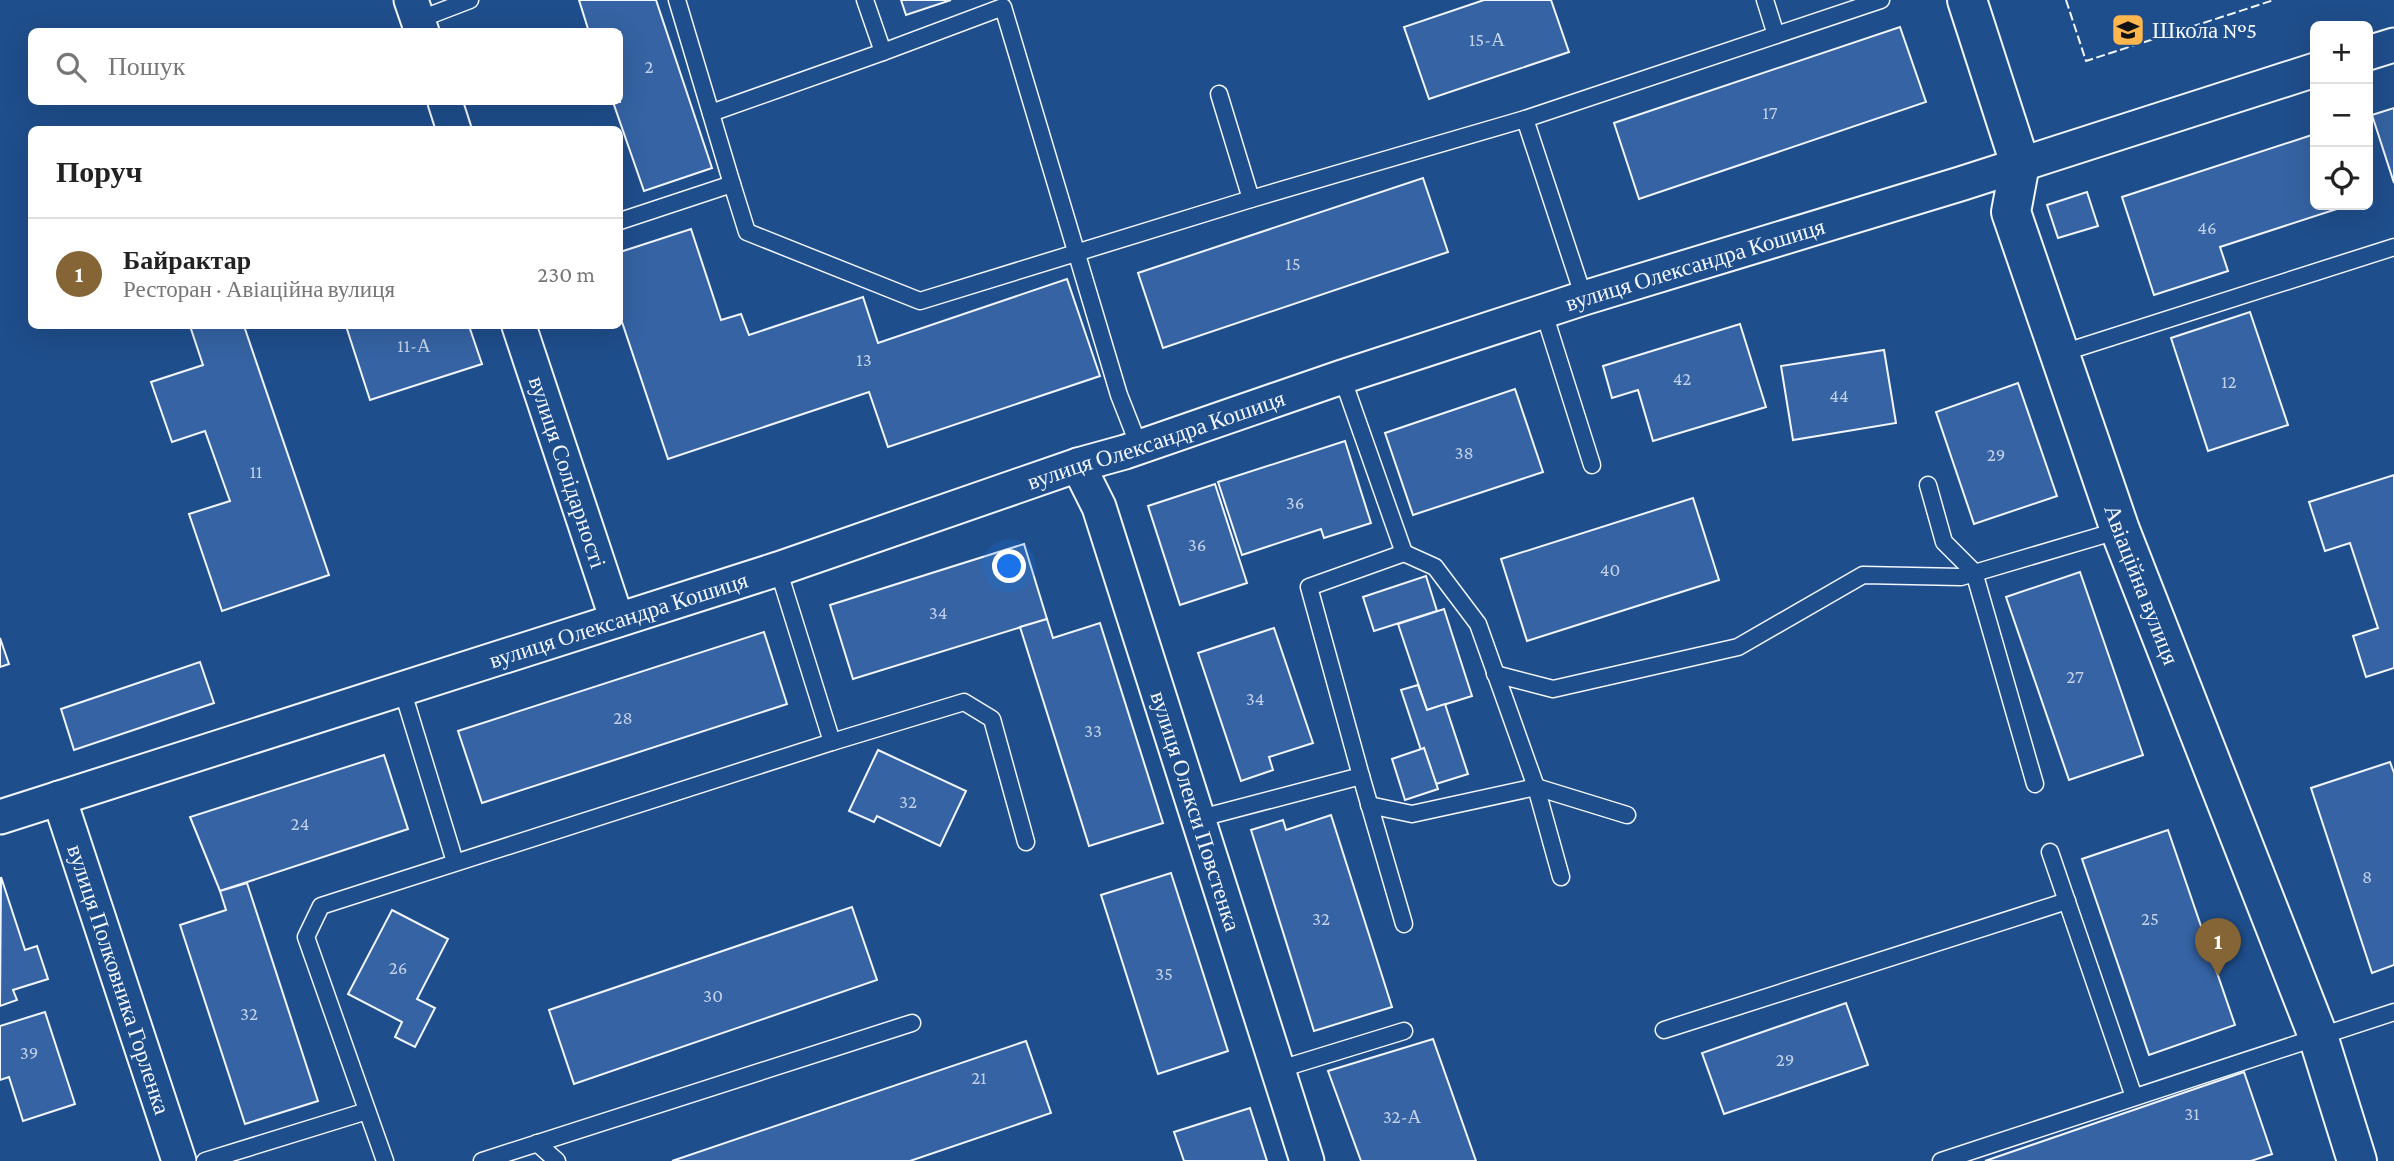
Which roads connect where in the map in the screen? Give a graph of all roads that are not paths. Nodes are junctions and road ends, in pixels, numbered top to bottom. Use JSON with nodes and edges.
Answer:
{"nodes":[{"id":1,"x":470,"y":0,"type":"edge"},
{"id":2,"x":677,"y":0,"type":"edge"},
{"id":3,"x":866,"y":0,"type":"edge"},
{"id":4,"x":1765,"y":0,"type":"edge"},
{"id":5,"x":1881,"y":0,"type":"edge"},
{"id":6,"x":1967,"y":0,"type":"edge"},
{"id":7,"x":417,"y":17,"type":"edge"},
{"id":8,"x":1776,"y":35,"type":"junction"},
{"id":9,"x":2394,"y":45,"type":"edge"},
{"id":10,"x":2373,"y":51,"type":"edge"},
{"id":11,"x":883,"y":52,"type":"junction"},
{"id":12,"x":2310,"y":72,"type":"edge"},
{"id":13,"x":1219,"y":93,"type":"dead end"},
{"id":14,"x":446,"y":105,"type":"edge"},
{"id":15,"x":711,"y":113,"type":"junction"},
{"id":16,"x":1525,"y":119,"type":"junction"},
{"id":17,"x":453,"y":126,"type":"edge"},
{"id":18,"x":2020,"y":164,"type":"junction"},
{"id":19,"x":732,"y":184,"type":"junction"},
{"id":20,"x":1251,"y":199,"type":"junction"},
{"id":21,"x":623,"y":220,"type":"edge"},
{"id":22,"x":2394,"y":247,"type":"edge"},
{"id":23,"x":1077,"y":252,"type":"junction"},
{"id":24,"x":1584,"y":298,"type":"junction"},
{"id":25,"x":1544,"y":313,"type":"junction"},
{"id":26,"x":520,"y":329,"type":"edge"},
{"id":27,"x":2059,"y":354,"type":"junction"},
{"id":28,"x":1342,"y":377,"type":"junction"},
{"id":29,"x":1139,"y":446,"type":"junction"},
{"id":30,"x":1078,"y":464,"type":"junction"},
{"id":31,"x":1592,"y":465,"type":"dead end"},
{"id":32,"x":1928,"y":485,"type":"dead end"},
{"id":33,"x":2120,"y":530,"type":"junction"},
{"id":34,"x":1404,"y":553,"type":"junction"},
{"id":35,"x":778,"y":569,"type":"junction"},
{"id":36,"x":1974,"y":572,"type":"junction"},
{"id":37,"x":617,"y":620,"type":"junction"},
{"id":38,"x":1495,"y":674,"type":"junction"},
{"id":39,"x":401,"y":689,"type":"junction"},
{"id":40,"x":832,"y":742,"type":"junction"},
{"id":41,"x":1361,"y":776,"type":"junction"},
{"id":42,"x":2035,"y":784,"type":"dead end"},
{"id":43,"x":1536,"y":787,"type":"junction"},
{"id":44,"x":59,"y":798,"type":"junction"},
{"id":45,"x":1369,"y":805,"type":"junction"},
{"id":46,"x":1627,"y":815,"type":"dead end"},
{"id":47,"x":0,"y":817,"type":"edge"},
{"id":48,"x":1197,"y":819,"type":"junction"},
{"id":49,"x":1026,"y":842,"type":"dead end"},
{"id":50,"x":2050,"y":852,"type":"dead end"},
{"id":51,"x":455,"y":862,"type":"junction"},
{"id":52,"x":1561,"y":877,"type":"dead end"},
{"id":53,"x":2067,"y":901,"type":"junction"},
{"id":54,"x":1404,"y":924,"type":"dead end"},
{"id":55,"x":2394,"y":1012,"type":"edge"},
{"id":56,"x":912,"y":1023,"type":"dead end"},
{"id":57,"x":1664,"y":1030,"type":"dead end"},
{"id":58,"x":1404,"y":1031,"type":"dead end"},
{"id":59,"x":2318,"y":1036,"type":"junction"},
{"id":60,"x":1277,"y":1070,"type":"junction"},
{"id":61,"x":2134,"y":1097,"type":"junction"},
{"id":62,"x":367,"y":1111,"type":"junction"},
{"id":63,"x":537,"y":1143,"type":"junction"},
{"id":64,"x":179,"y":1161,"type":"edge"},
{"id":65,"x":205,"y":1161,"type":"edge"},
{"id":66,"x":385,"y":1161,"type":"edge"},
{"id":67,"x":482,"y":1161,"type":"edge"},
{"id":68,"x":557,"y":1161,"type":"edge"},
{"id":69,"x":1307,"y":1161,"type":"edge"},
{"id":70,"x":1941,"y":1161,"type":"edge"},
{"id":71,"x":2357,"y":1161,"type":"edge"}],
"edges":[{"from":1,"to":7,"type":"lane"},
{"from":2,"to":15,"type":"lane"},
{"from":3,"to":11,"type":"lane"},
{"from":4,"to":8,"type":"lane"},
{"from":5,"to":8,"type":"lane"},
{"from":6,"to":18,"type":"street","name":"Авіаційна вулиця"},
{"from":8,"to":16,"type":"lane"},
{"from":9,"to":10,"type":"street"},
{"from":11,"to":15,"type":"lane"},
{"from":11,"to":23,"type":"lane"},
{"from":12,"to":18,"type":"street","name":"вулиця Олександра Кошиця"},
{"from":13,"to":20,"type":"lane"},
{"from":14,"to":17,"type":"street"},
{"from":15,"to":19,"type":"lane"},
{"from":16,"to":20,"type":"lane"},
{"from":16,"to":24,"type":"lane"},
{"from":18,"to":24,"type":"street","name":"вулиця Олександра Кошиця"},
{"from":18,"to":27,"type":"street","name":"Авіаційна вулиця"},
{"from":19,"to":21,"type":"lane"},
{"from":19,"to":23,"type":"lane"},
{"from":20,"to":23,"type":"lane"},
{"from":22,"to":27,"type":"lane"},
{"from":23,"to":29,"type":"lane"},
{"from":24,"to":25,"type":"street","name":"вулиця Олександра Кошиця"},
{"from":25,"to":28,"type":"street","name":"вулиця Олександра Кошиця"},
{"from":25,"to":31,"type":"lane"},
{"from":26,"to":37,"type":"street","name":"вулиця Солідарності"},
{"from":27,"to":33,"type":"street","name":"Авіаційна вулиця"},
{"from":28,"to":29,"type":"street","name":"вулиця Олександра Кошиця"},
{"from":28,"to":34,"type":"lane"},
{"from":29,"to":30,"type":"street","name":"вулиця Олександра Кошиця"},
{"from":30,"to":35,"type":"street","name":"вулиця Олександра Кошиця"},
{"from":30,"to":48,"type":"street","name":"вулиця Олекси Повстенка"},
{"from":32,"to":36,"type":"lane"},
{"from":33,"to":36,"type":"lane"},
{"from":33,"to":59,"type":"street","name":"Авіаційна вулиця"},
{"from":34,"to":38,"type":"lane"},
{"from":34,"to":41,"type":"lane"},
{"from":35,"to":37,"type":"street","name":"вулиця Олександра Кошиця"},
{"from":35,"to":40,"type":"lane"},
{"from":36,"to":38,"type":"lane"},
{"from":36,"to":42,"type":"lane"},
{"from":37,"to":39,"type":"street","name":"вулиця Олександра Кошиця"},
{"from":38,"to":43,"type":"lane"},
{"from":39,"to":44,"type":"street","name":"вулиця Олександра Кошиця"},
{"from":39,"to":51,"type":"lane"},
{"from":40,"to":49,"type":"lane"},
{"from":40,"to":51,"type":"lane"},
{"from":41,"to":45,"type":"lane"},
{"from":41,"to":48,"type":"lane"},
{"from":43,"to":45,"type":"lane"},
{"from":43,"to":46,"type":"lane"},
{"from":43,"to":52,"type":"lane"},
{"from":44,"to":47,"type":"street","name":"вулиця Олександра Кошиця"},
{"from":44,"to":64,"type":"street","name":"вулиця Полковника Горленка"},
{"from":45,"to":54,"type":"lane"},
{"from":48,"to":60,"type":"street","name":"вулиця Олекси Повстенка"},
{"from":50,"to":53,"type":"lane"},
{"from":51,"to":62,"type":"lane"},
{"from":53,"to":57,"type":"lane"},
{"from":53,"to":61,"type":"lane"},
{"from":55,"to":59,"type":"lane"},
{"from":56,"to":63,"type":"lane"},
{"from":58,"to":60,"type":"lane"},
{"from":59,"to":61,"type":"lane"},
{"from":59,"to":71,"type":"street","name":"Авіаційна вулиця"},
{"from":60,"to":69,"type":"street","name":"вулиця Олекси Повстенка"},
{"from":61,"to":70,"type":"lane"},
{"from":62,"to":65,"type":"lane"},
{"from":62,"to":66,"type":"lane"},
{"from":63,"to":67,"type":"lane"},
{"from":63,"to":68,"type":"lane"}]}
